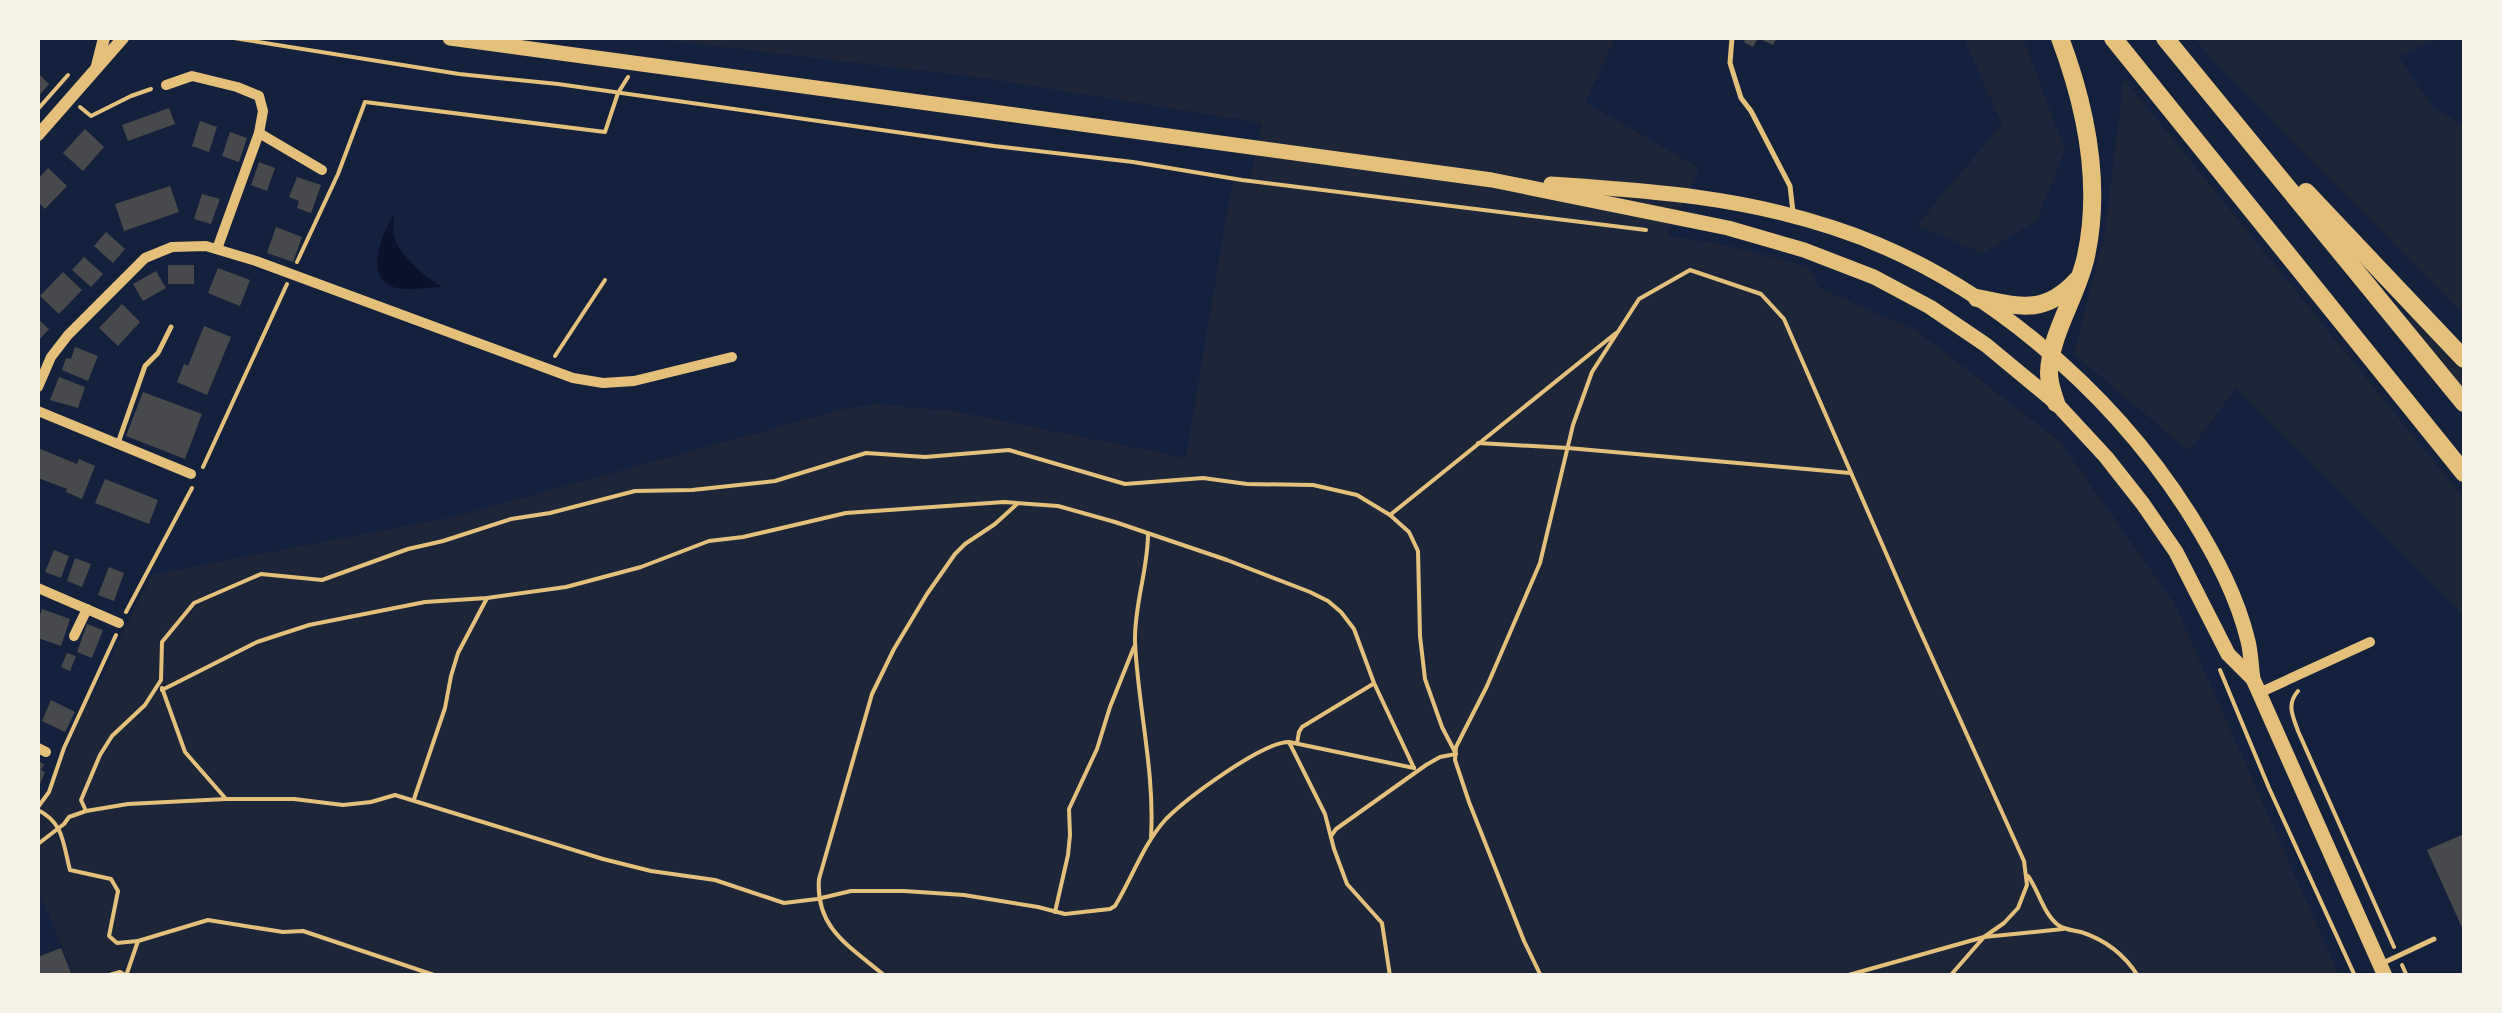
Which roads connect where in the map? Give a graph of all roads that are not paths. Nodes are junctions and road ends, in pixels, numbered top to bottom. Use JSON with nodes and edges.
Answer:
{"nodes":[{"id":1,"x":104,"y":38,"type":"edge"},
{"id":2,"x":123,"y":38,"type":"edge"},
{"id":3,"x":450,"y":38,"type":"edge"},
{"id":4,"x":1732,"y":38,"type":"edge"},
{"id":5,"x":2060,"y":38,"type":"edge"},
{"id":6,"x":2113,"y":38,"type":"edge"},
{"id":7,"x":2165,"y":38,"type":"edge"},
{"id":8,"x":96,"y":68,"type":"junction"},
{"id":9,"x":166,"y":85,"type":"road end"},
{"id":10,"x":2216,"y":98,"type":"junction"},
{"id":11,"x":259,"y":133,"type":"junction"},
{"id":12,"x":38,"y":135,"type":"edge"},
{"id":13,"x":322,"y":170,"type":"dead end"},
{"id":14,"x":1492,"y":180,"type":"junction"},
{"id":15,"x":1793,"y":216,"type":"junction"},
{"id":16,"x":217,"y":248,"type":"junction"},
{"id":17,"x":2080,"y":276,"type":"junction"},
{"id":18,"x":1977,"y":298,"type":"junction"},
{"id":19,"x":171,"y":327,"type":"dead end"},
{"id":20,"x":2052,"y":355,"type":"junction"},
{"id":21,"x":732,"y":358,"type":"dead end"},
{"id":22,"x":2464,"y":360,"type":"edge"},
{"id":23,"x":38,"y":388,"type":"edge"},
{"id":24,"x":2056,"y":403,"type":"junction"},
{"id":25,"x":2464,"y":403,"type":"edge"},
{"id":26,"x":38,"y":412,"type":"edge"},
{"id":27,"x":118,"y":444,"type":"junction"},
{"id":28,"x":2464,"y":472,"type":"edge"},
{"id":29,"x":190,"y":474,"type":"dead end"},
{"id":30,"x":38,"y":588,"type":"edge"},
{"id":31,"x":87,"y":609,"type":"junction"},
{"id":32,"x":119,"y":623,"type":"dead end"},
{"id":33,"x":74,"y":636,"type":"dead end"},
{"id":34,"x":2370,"y":642,"type":"dead end"},
{"id":35,"x":2256,"y":686,"type":"junction"},
{"id":36,"x":2434,"y":939,"type":"dead end"},
{"id":37,"x":2383,"y":970,"type":"edge"}],
"edges":[{"from":1,"to":8,"type":"street"},
{"from":2,"to":8,"type":"street"},
{"from":3,"to":14,"type":"main road"},
{"from":4,"to":15,"type":"lane"},
{"from":5,"to":17,"type":"highway"},
{"from":6,"to":28,"type":"highway"},
{"from":7,"to":10,"type":"highway"},
{"from":8,"to":12,"type":"street"},
{"from":9,"to":11,"type":"street"},
{"from":10,"to":22,"type":"highway"},
{"from":10,"to":25,"type":"highway"},
{"from":11,"to":13,"type":"street"},
{"from":11,"to":16,"type":"street"},
{"from":14,"to":15,"type":"main road"},
{"from":14,"to":24,"type":"main road"},
{"from":15,"to":18,"type":"main road"},
{"from":16,"to":21,"type":"street"},
{"from":16,"to":23,"type":"street"},
{"from":17,"to":18,"type":"highway"},
{"from":17,"to":20,"type":"highway"},
{"from":18,"to":20,"type":"main road"},
{"from":19,"to":27,"type":"lane"},
{"from":20,"to":24,"type":"highway"},
{"from":20,"to":35,"type":"main road"},
{"from":24,"to":35,"type":"main road"},
{"from":26,"to":27,"type":"street"},
{"from":27,"to":29,"type":"street"},
{"from":30,"to":31,"type":"street"},
{"from":31,"to":32,"type":"street"},
{"from":31,"to":33,"type":"street"},
{"from":34,"to":35,"type":"street"},
{"from":35,"to":37,"type":"main road"},
{"from":36,"to":37,"type":"lane"}]}
